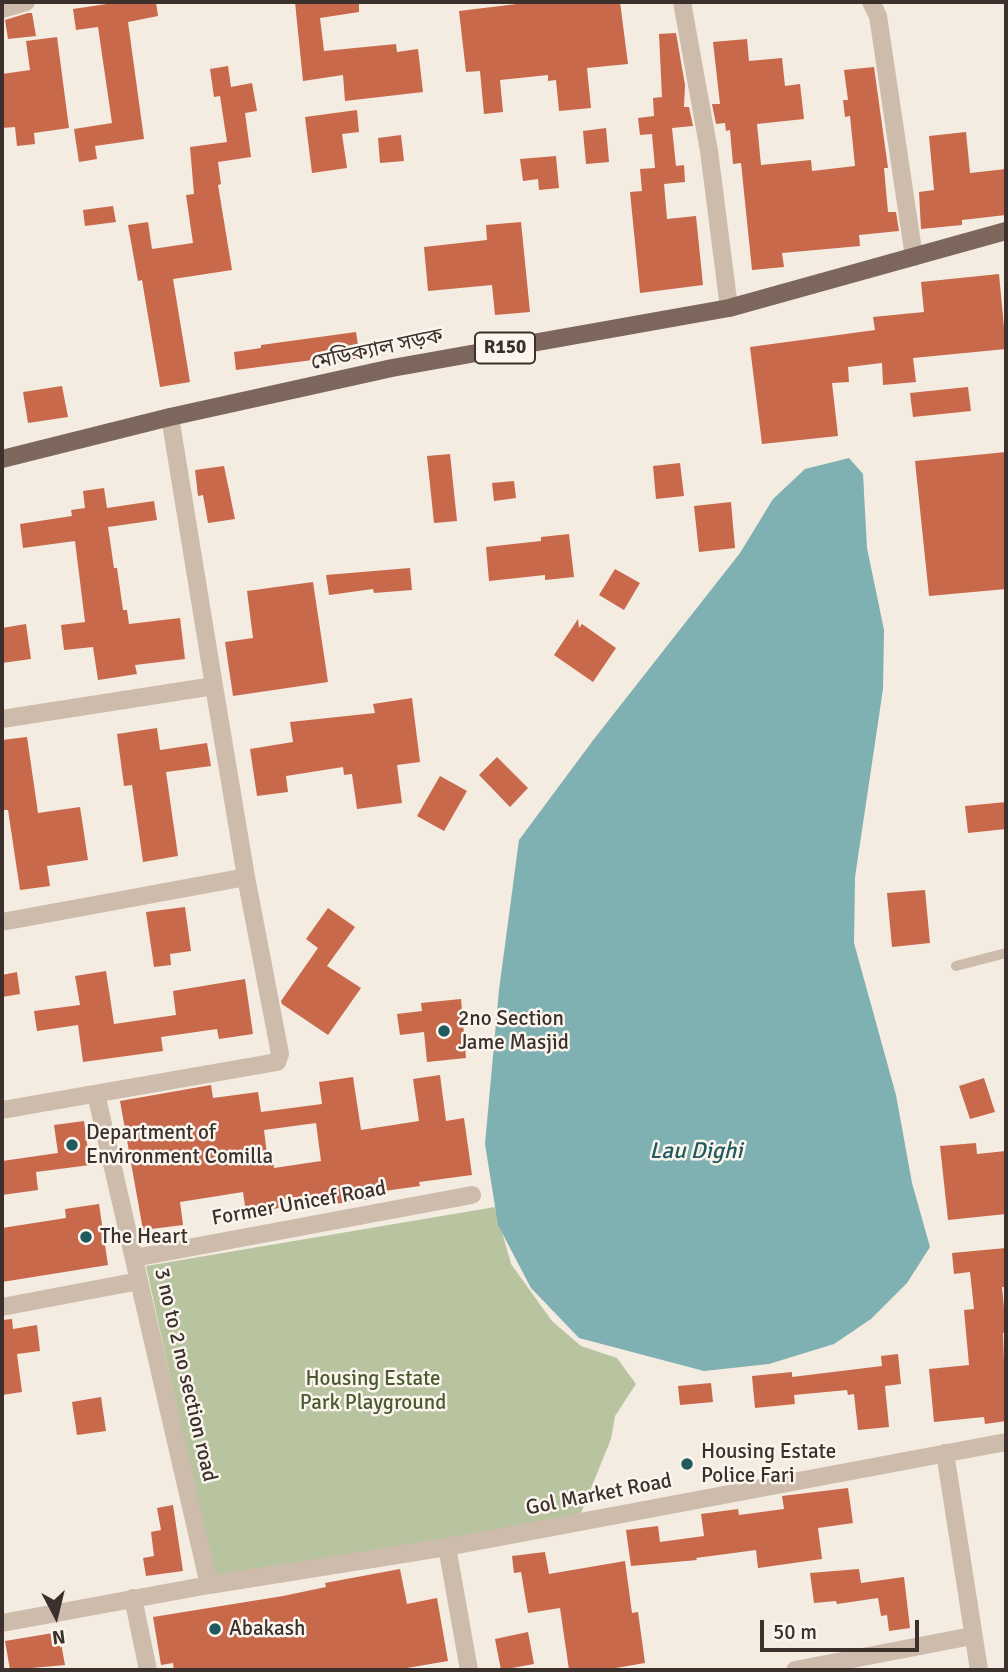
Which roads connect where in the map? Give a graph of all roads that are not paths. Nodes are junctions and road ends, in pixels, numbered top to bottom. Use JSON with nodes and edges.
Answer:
{"nodes":[{"id":1,"x":26,"y":2,"type":"edge"},
{"id":2,"x":682,"y":2,"type":"edge"},
{"id":3,"x":871,"y":2,"type":"edge"},
{"id":4,"x":2,"y":9,"type":"edge"},
{"id":5,"x":1006,"y":231,"type":"edge"},
{"id":6,"x":914,"y":257,"type":"junction"},
{"id":7,"x":729,"y":308,"type":"junction"},
{"id":8,"x":170,"y":417,"type":"junction"},
{"id":9,"x":2,"y":459,"type":"edge"},
{"id":10,"x":214,"y":687,"type":"junction"},
{"id":11,"x":2,"y":719,"type":"edge"},
{"id":12,"x":246,"y":877,"type":"junction"},
{"id":13,"x":2,"y":922,"type":"edge"},
{"id":14,"x":1006,"y":953,"type":"edge"},
{"id":15,"x":956,"y":966,"type":"dead end"},
{"id":16,"x":96,"y":1094,"type":"junction"},
{"id":17,"x":2,"y":1110,"type":"edge"},
{"id":18,"x":472,"y":1195,"type":"dead end"},
{"id":19,"x":134,"y":1258,"type":"junction"},
{"id":20,"x":139,"y":1281,"type":"junction"},
{"id":21,"x":2,"y":1307,"type":"edge"},
{"id":22,"x":1006,"y":1442,"type":"edge"},
{"id":23,"x":946,"y":1454,"type":"junction"},
{"id":24,"x":447,"y":1547,"type":"junction"},
{"id":25,"x":209,"y":1585,"type":"junction"},
{"id":26,"x":133,"y":1598,"type":"junction"},
{"id":27,"x":2,"y":1623,"type":"edge"},
{"id":28,"x":972,"y":1636,"type":"junction"},
{"id":29,"x":148,"y":1670,"type":"edge"},
{"id":30,"x":469,"y":1670,"type":"edge"},
{"id":31,"x":795,"y":1670,"type":"edge"},
{"id":32,"x":979,"y":1670,"type":"edge"}],
"edges":[{"from":1,"to":4,"type":"street"},
{"from":2,"to":7,"type":"street"},
{"from":3,"to":6,"type":"street"},
{"from":5,"to":6,"type":"main road","name":"মেডিক্যাল সড়ক","number":"R150"},
{"from":6,"to":7,"type":"main road","name":"মেডিক্যাল সড়ক","number":"R150"},
{"from":7,"to":8,"type":"main road","name":"মেডিক্যাল সড়ক","number":"R150"},
{"from":8,"to":9,"type":"main road","name":"মেডিক্যাল সড়ক","number":"R150"},
{"from":8,"to":10,"type":"street"},
{"from":10,"to":11,"type":"street"},
{"from":10,"to":12,"type":"street"},
{"from":12,"to":13,"type":"street"},
{"from":12,"to":16,"type":"street"},
{"from":14,"to":15,"type":"lane"},
{"from":16,"to":17,"type":"street"},
{"from":16,"to":19,"type":"street","name":"3 no to 2 no section road"},
{"from":18,"to":19,"type":"street","name":"Former Unicef Road"},
{"from":19,"to":20,"type":"street","name":"3 no to 2 no section road"},
{"from":20,"to":21,"type":"street"},
{"from":20,"to":25,"type":"street","name":"3 no to 2 no section road"},
{"from":22,"to":23,"type":"street","name":"Gol Market Road"},
{"from":23,"to":24,"type":"street","name":"Gol Market Road"},
{"from":23,"to":28,"type":"street"},
{"from":24,"to":25,"type":"street","name":"Gol Market Road"},
{"from":24,"to":30,"type":"street"},
{"from":25,"to":26,"type":"street","name":"Gol Market Road"},
{"from":26,"to":27,"type":"street","name":"Gol Market Road"},
{"from":26,"to":29,"type":"street"},
{"from":28,"to":31,"type":"street"},
{"from":28,"to":32,"type":"street"}]}
